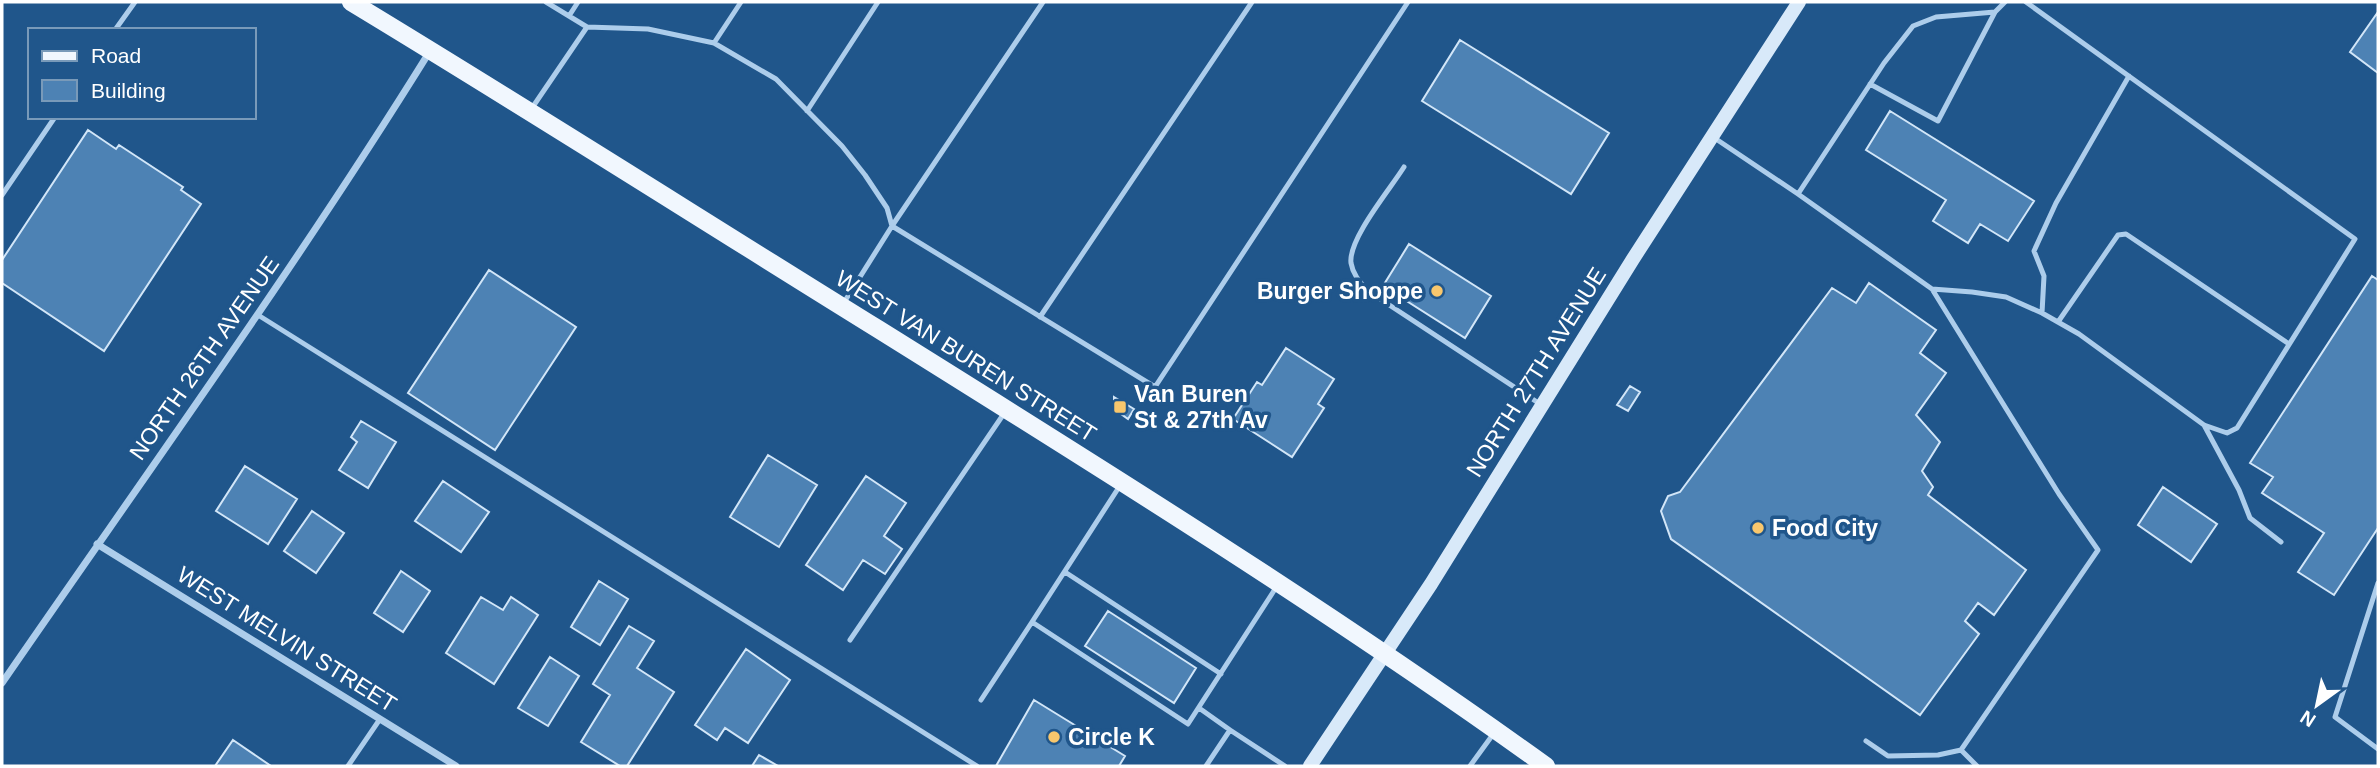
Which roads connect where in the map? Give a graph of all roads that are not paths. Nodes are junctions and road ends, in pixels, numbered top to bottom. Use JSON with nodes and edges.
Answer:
{"nodes":[{"id":1,"x":135,"y":2,"type":"edge"},
{"id":2,"x":351,"y":2,"type":"edge"},
{"id":3,"x":546,"y":2,"type":"edge"},
{"id":4,"x":578,"y":2,"type":"edge"},
{"id":5,"x":741,"y":2,"type":"edge"},
{"id":6,"x":878,"y":2,"type":"edge"},
{"id":7,"x":1043,"y":2,"type":"edge"},
{"id":8,"x":1252,"y":2,"type":"edge"},
{"id":9,"x":1408,"y":2,"type":"edge"},
{"id":10,"x":1799,"y":2,"type":"edge"},
{"id":11,"x":2005,"y":2,"type":"edge"},
{"id":12,"x":2026,"y":2,"type":"edge"},
{"id":13,"x":1995,"y":12,"type":"junction"},
{"id":14,"x":569,"y":16,"type":"junction"},
{"id":15,"x":587,"y":27,"type":"junction"},
{"id":16,"x":117,"y":28,"type":"edge"},
{"id":17,"x":714,"y":43,"type":"junction"},
{"id":18,"x":431,"y":50,"type":"junction"},
{"id":19,"x":2129,"y":76,"type":"junction"},
{"id":20,"x":1870,"y":84,"type":"junction"},
{"id":21,"x":529,"y":111,"type":"junction"},
{"id":22,"x":807,"y":111,"type":"junction"},
{"id":23,"x":54,"y":119,"type":"edge"},
{"id":24,"x":1713,"y":137,"type":"junction"},
{"id":25,"x":1404,"y":167,"type":"dead end"},
{"id":26,"x":1798,"y":194,"type":"junction"},
{"id":27,"x":2,"y":195,"type":"edge"},
{"id":28,"x":892,"y":226,"type":"junction"},
{"id":29,"x":1932,"y":289,"type":"junction"},
{"id":30,"x":842,"y":307,"type":"junction"},
{"id":31,"x":2042,"y":313,"type":"junction"},
{"id":32,"x":258,"y":315,"type":"junction"},
{"id":33,"x":1040,"y":317,"type":"junction"},
{"id":34,"x":2058,"y":322,"type":"junction"},
{"id":35,"x":2289,"y":344,"type":"junction"},
{"id":36,"x":1542,"y":405,"type":"junction"},
{"id":37,"x":1006,"y":410,"type":"junction"},
{"id":38,"x":2204,"y":425,"type":"junction"},
{"id":39,"x":1122,"y":482,"type":"junction"},
{"id":40,"x":2281,"y":542,"type":"dead end"},
{"id":41,"x":97,"y":544,"type":"junction"},
{"id":42,"x":1065,"y":572,"type":"junction"},
{"id":43,"x":1279,"y":583,"type":"junction"},
{"id":44,"x":2378,"y":583,"type":"edge"},
{"id":45,"x":1032,"y":622,"type":"junction"},
{"id":46,"x":850,"y":640,"type":"dead end"},
{"id":47,"x":1385,"y":654,"type":"junction"},
{"id":48,"x":1220,"y":674,"type":"junction"},
{"id":49,"x":2,"y":683,"type":"edge"},
{"id":50,"x":981,"y":699,"type":"dead end"},
{"id":51,"x":1199,"y":708,"type":"junction"},
{"id":52,"x":380,"y":719,"type":"junction"},
{"id":53,"x":1230,"y":730,"type":"junction"},
{"id":54,"x":1496,"y":730,"type":"junction"},
{"id":55,"x":1866,"y":741,"type":"dead end"},
{"id":56,"x":2378,"y":749,"type":"edge"},
{"id":57,"x":1961,"y":750,"type":"junction"},
{"id":58,"x":348,"y":766,"type":"edge"},
{"id":59,"x":456,"y":766,"type":"edge"},
{"id":60,"x":978,"y":766,"type":"edge"},
{"id":61,"x":1206,"y":766,"type":"edge"},
{"id":62,"x":1285,"y":766,"type":"edge"},
{"id":63,"x":1310,"y":766,"type":"edge"},
{"id":64,"x":1470,"y":766,"type":"edge"},
{"id":65,"x":1546,"y":766,"type":"edge"},
{"id":66,"x":1977,"y":766,"type":"edge"}],
"edges":[{"from":1,"to":16,"type":"lane"},
{"from":2,"to":18,"type":"main road","name":"WEST VAN BUREN STREET"},
{"from":3,"to":14,"type":"lane"},
{"from":4,"to":14,"type":"lane"},
{"from":5,"to":17,"type":"lane"},
{"from":6,"to":22,"type":"lane"},
{"from":7,"to":28,"type":"lane"},
{"from":8,"to":33,"type":"lane"},
{"from":9,"to":33,"type":"lane"},
{"from":10,"to":24,"type":"main road","name":"NORTH 27TH AVENUE"},
{"from":11,"to":13,"type":"lane"},
{"from":12,"to":19,"type":"lane"},
{"from":13,"to":20,"type":"lane"},
{"from":13,"to":20,"type":"lane"},
{"from":14,"to":15,"type":"lane"},
{"from":15,"to":17,"type":"lane"},
{"from":15,"to":21,"type":"lane"},
{"from":17,"to":22,"type":"lane"},
{"from":18,"to":21,"type":"main road","name":"WEST VAN BUREN STREET"},
{"from":18,"to":32,"type":"street","name":"NORTH 26TH AVENUE"},
{"from":19,"to":31,"type":"lane"},
{"from":19,"to":35,"type":"lane"},
{"from":20,"to":26,"type":"lane"},
{"from":21,"to":30,"type":"main road","name":"WEST VAN BUREN STREET"},
{"from":22,"to":28,"type":"lane"},
{"from":23,"to":27,"type":"lane"},
{"from":24,"to":26,"type":"lane"},
{"from":24,"to":36,"type":"main road","name":"NORTH 27TH AVENUE"},
{"from":25,"to":36,"type":"lane"},
{"from":26,"to":29,"type":"lane"},
{"from":28,"to":30,"type":"lane"},
{"from":28,"to":33,"type":"lane"},
{"from":29,"to":31,"type":"lane"},
{"from":29,"to":57,"type":"lane"},
{"from":30,"to":37,"type":"main road","name":"WEST VAN BUREN STREET"},
{"from":31,"to":34,"type":"lane"},
{"from":32,"to":41,"type":"street","name":"NORTH 26TH AVENUE"},
{"from":32,"to":60,"type":"lane"},
{"from":34,"to":35,"type":"lane"},
{"from":34,"to":38,"type":"lane"},
{"from":35,"to":38,"type":"lane"},
{"from":36,"to":47,"type":"main road","name":"NORTH 27TH AVENUE"},
{"from":37,"to":39,"type":"main road","name":"WEST VAN BUREN STREET"},
{"from":37,"to":46,"type":"lane"},
{"from":38,"to":40,"type":"lane"},
{"from":39,"to":42,"type":"lane"},
{"from":39,"to":43,"type":"main road","name":"WEST VAN BUREN STREET"},
{"from":41,"to":49,"type":"street","name":"NORTH 26TH AVENUE"},
{"from":41,"to":52,"type":"street","name":"WEST MELVIN STREET"},
{"from":42,"to":45,"type":"lane"},
{"from":42,"to":48,"type":"lane"},
{"from":43,"to":47,"type":"main road","name":"WEST VAN BUREN STREET"},
{"from":43,"to":48,"type":"lane"},
{"from":44,"to":56,"type":"lane"},
{"from":45,"to":50,"type":"lane"},
{"from":45,"to":51,"type":"lane"},
{"from":47,"to":54,"type":"main road","name":"WEST VAN BUREN STREET"},
{"from":47,"to":63,"type":"main road","name":"NORTH 27TH AVENUE"},
{"from":48,"to":51,"type":"lane"},
{"from":51,"to":53,"type":"lane"},
{"from":52,"to":58,"type":"lane"},
{"from":52,"to":59,"type":"street","name":"WEST MELVIN STREET"},
{"from":53,"to":61,"type":"lane"},
{"from":53,"to":62,"type":"lane"},
{"from":54,"to":64,"type":"lane"},
{"from":54,"to":65,"type":"main road","name":"WEST VAN BUREN STREET"},
{"from":55,"to":57,"type":"lane"},
{"from":57,"to":66,"type":"lane"}]}
